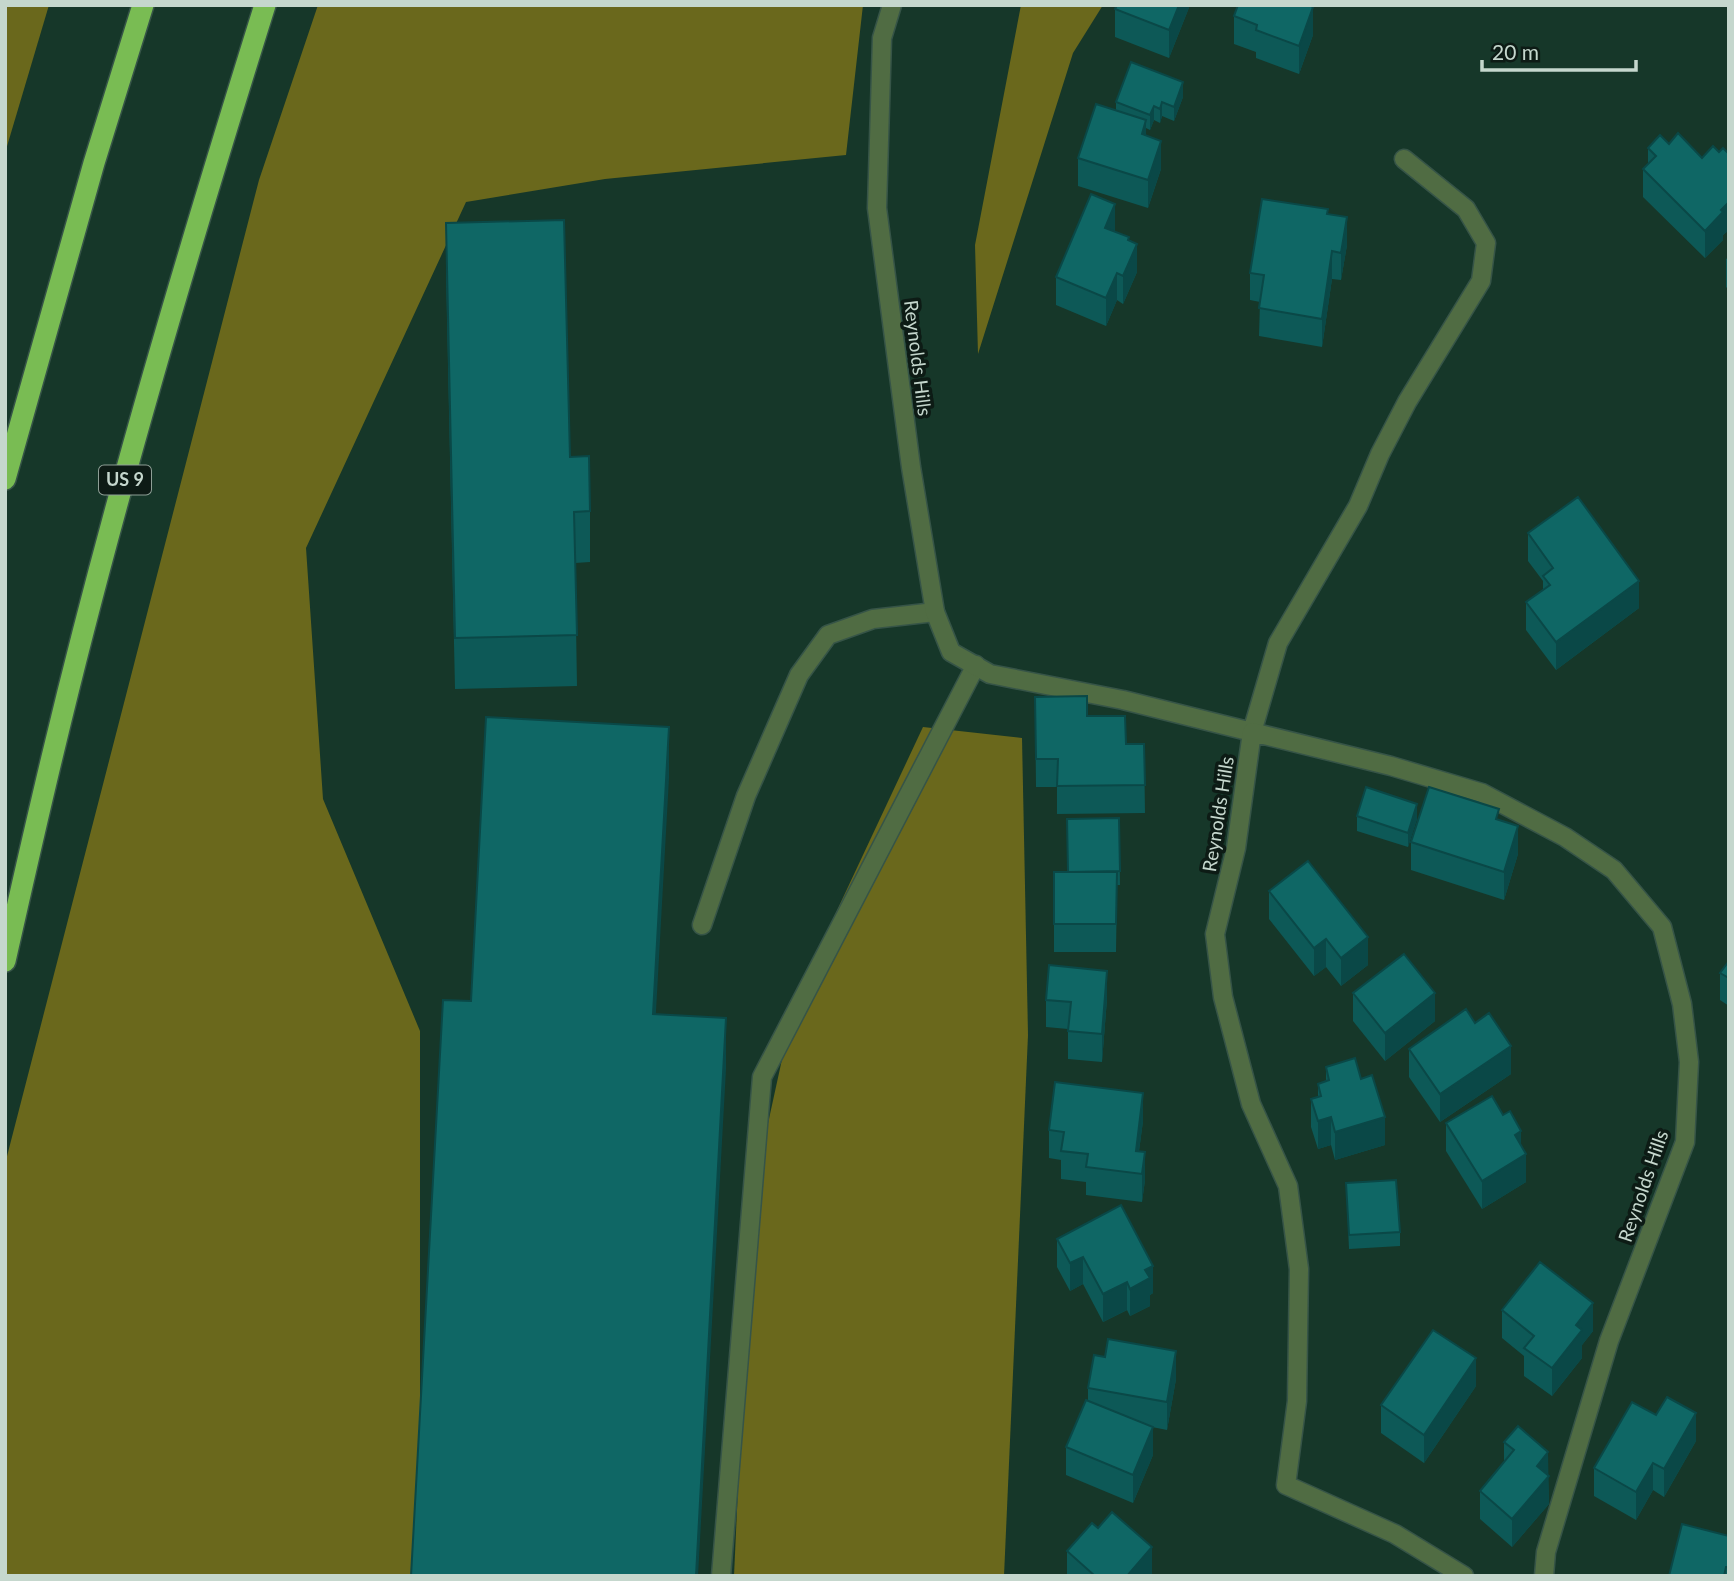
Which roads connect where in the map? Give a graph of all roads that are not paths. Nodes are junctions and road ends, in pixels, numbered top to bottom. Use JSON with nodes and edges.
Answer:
{"nodes":[{"id":1,"x":143,"y":5,"type":"edge"},
{"id":2,"x":265,"y":5,"type":"edge"},
{"id":3,"x":891,"y":5,"type":"edge"},
{"id":4,"x":1404,"y":159,"type":"dead end"},
{"id":5,"x":5,"y":479,"type":"edge"},
{"id":6,"x":935,"y":612,"type":"junction"},
{"id":7,"x":976,"y":665,"type":"junction"},
{"id":8,"x":1252,"y":732,"type":"junction"},
{"id":9,"x":702,"y":925,"type":"dead end"},
{"id":10,"x":5,"y":961,"type":"edge"},
{"id":11,"x":721,"y":1576,"type":"edge"},
{"id":12,"x":1464,"y":1576,"type":"edge"},
{"id":13,"x":1544,"y":1576,"type":"edge"}],
"edges":[{"from":1,"to":5,"type":"highway"},
{"from":2,"to":10,"type":"highway","number":"US 9"},
{"from":3,"to":6,"type":"street","name":"Reynolds Hills"},
{"from":4,"to":8,"type":"street","name":"Reynolds Hills"},
{"from":6,"to":7,"type":"street","name":"Reynolds Hills"},
{"from":6,"to":9,"type":"street"},
{"from":7,"to":8,"type":"street","name":"Reynolds Hills"},
{"from":7,"to":11,"type":"street"},
{"from":8,"to":12,"type":"street","name":"Reynolds Hills"},
{"from":8,"to":13,"type":"street","name":"Reynolds Hills"}]}
